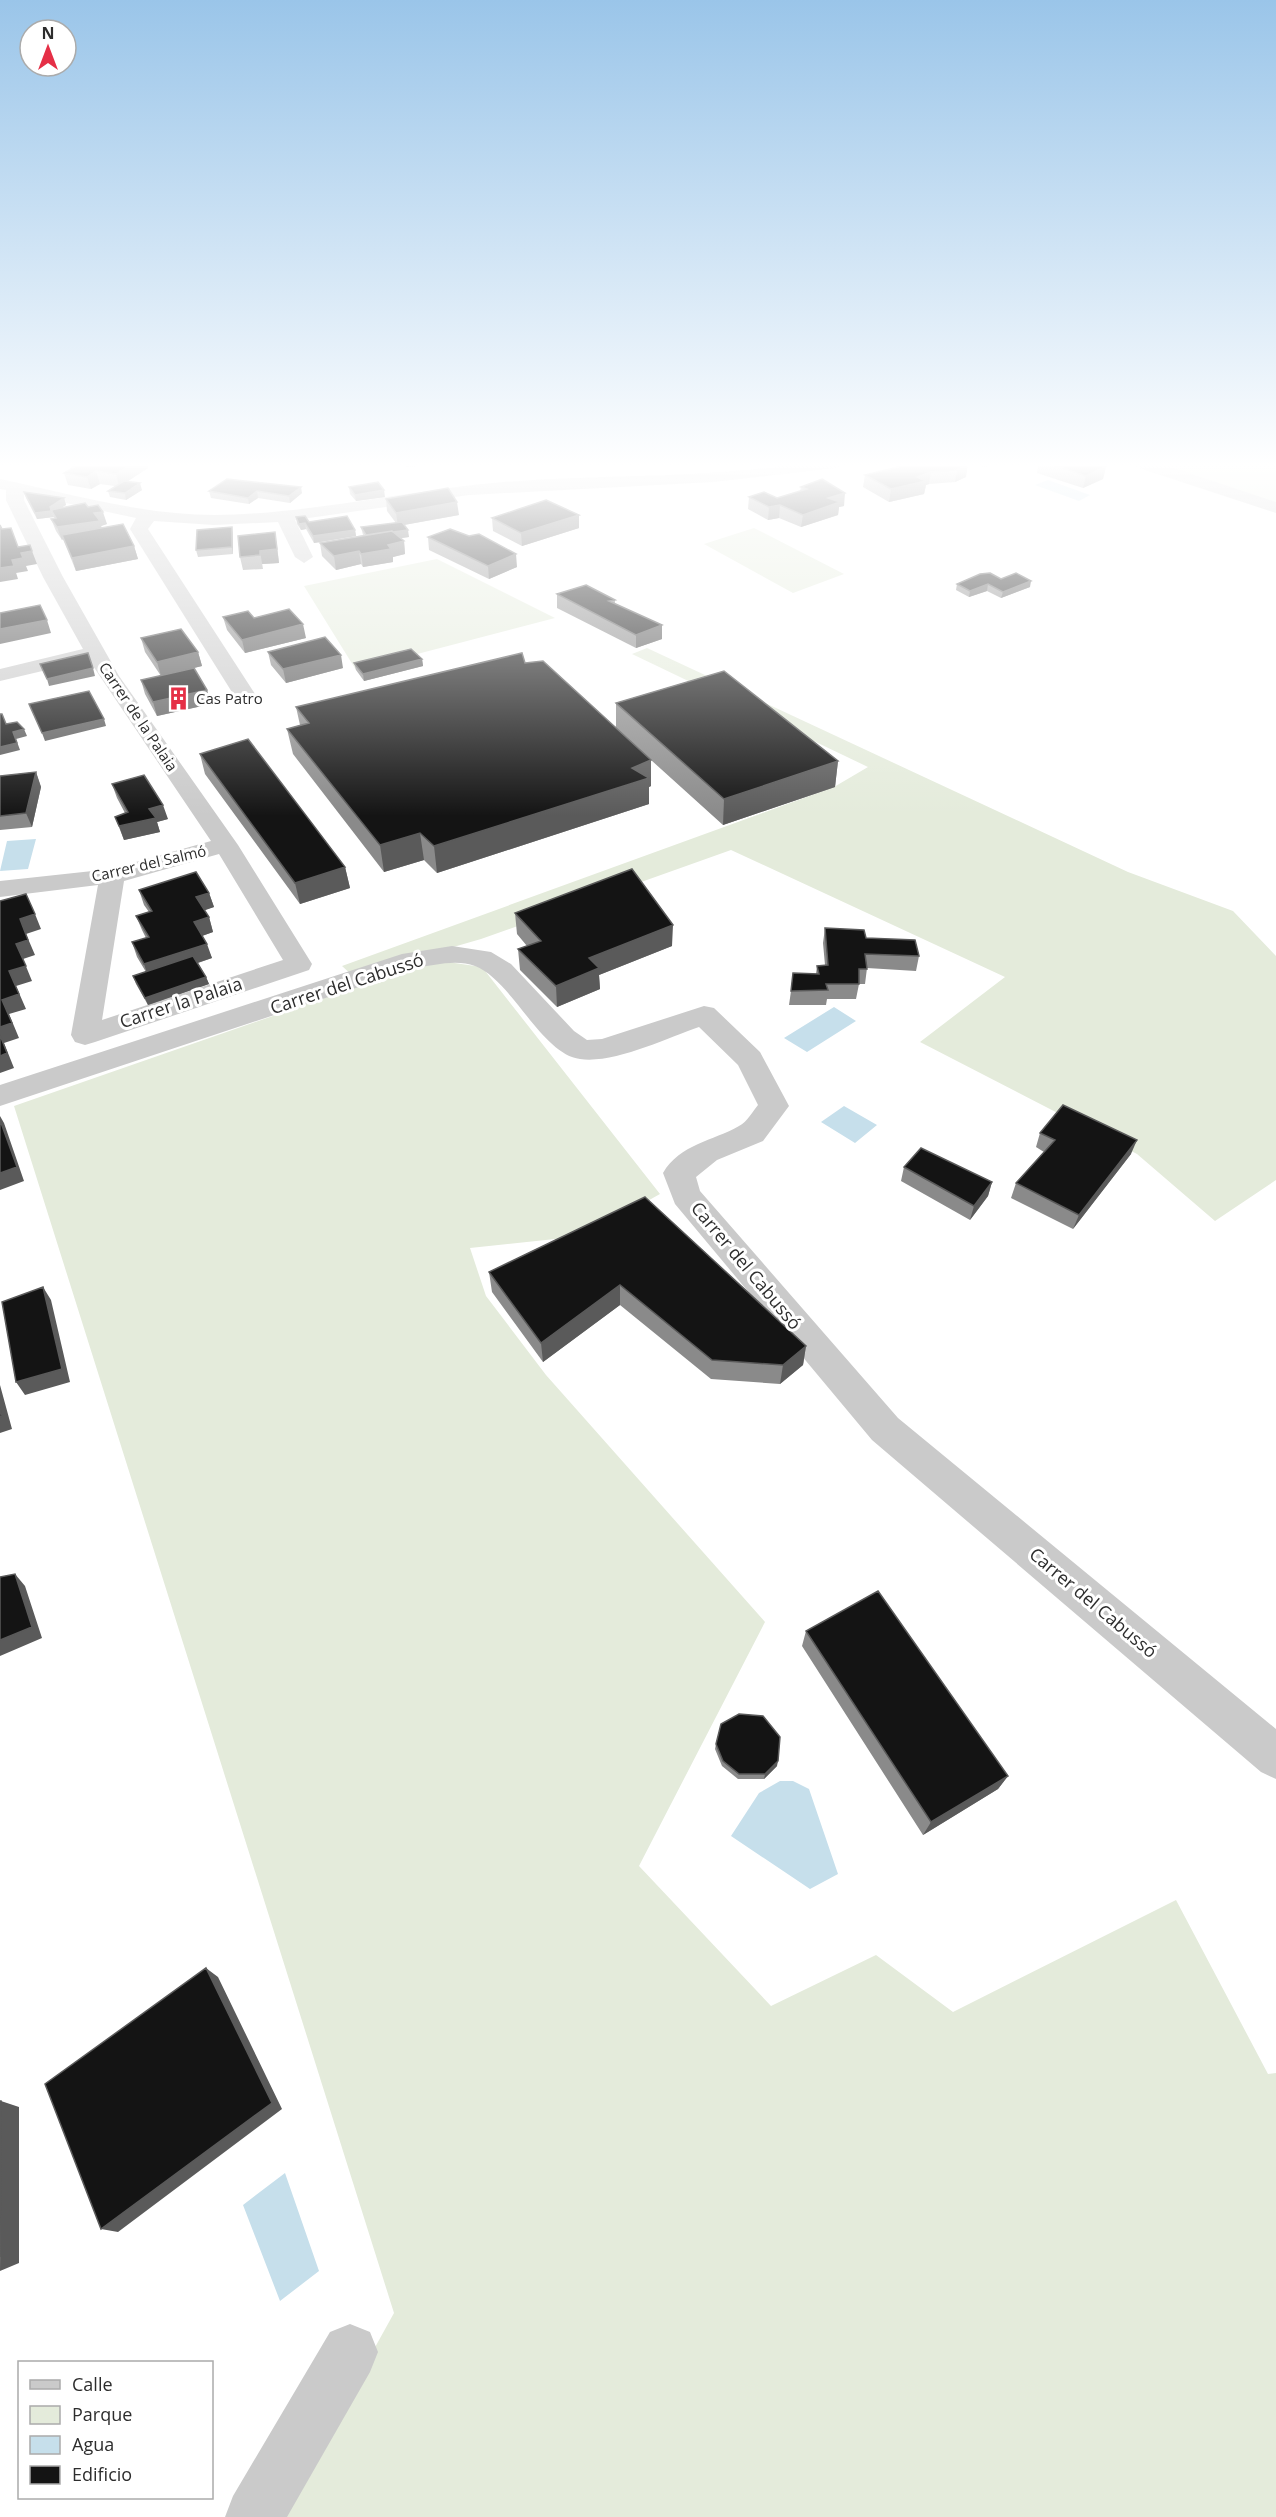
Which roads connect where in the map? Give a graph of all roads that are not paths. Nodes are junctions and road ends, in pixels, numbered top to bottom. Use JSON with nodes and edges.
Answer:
{"nodes":[{"id":1,"x":55,"y":580,"type":"edge"},
{"id":2,"x":172,"y":580,"type":"edge"},
{"id":3,"x":95,"y":652,"type":"junction"},
{"id":4,"x":1,"y":675,"type":"edge"},
{"id":5,"x":246,"y":697,"type":"dead end"},
{"id":6,"x":226,"y":845,"type":"junction"},
{"id":7,"x":112,"y":876,"type":"junction"},
{"id":8,"x":0,"y":889,"type":"edge"},
{"id":9,"x":194,"y":999,"type":"junction"},
{"id":10,"x":212,"y":1027,"type":"junction"},
{"id":11,"x":0,"y":1096,"type":"edge"},
{"id":12,"x":1276,"y":1757,"type":"edge"},
{"id":13,"x":350,"y":2352,"type":"dead end"},
{"id":14,"x":254,"y":2517,"type":"edge"}],
"edges":[{"from":1,"to":3,"type":"street","name":"Carrer de la Palaia"},
{"from":2,"to":5,"type":"street"},
{"from":3,"to":4,"type":"street"},
{"from":3,"to":6,"type":"street","name":"Carrer de la Palaia"},
{"from":6,"to":7,"type":"street","name":"Carrer del Salmó"},
{"from":6,"to":9,"type":"street","name":"Carrer la Palaia"},
{"from":7,"to":8,"type":"street","name":"Carrer del Salmó"},
{"from":7,"to":9,"type":"street","name":"Carrer la Palaia"},
{"from":9,"to":10,"type":"street"},
{"from":10,"to":11,"type":"street","name":"Carrer del Cabussó"},
{"from":10,"to":12,"type":"street","name":"Carrer del Cabussó"},
{"from":13,"to":14,"type":"street"}]}
